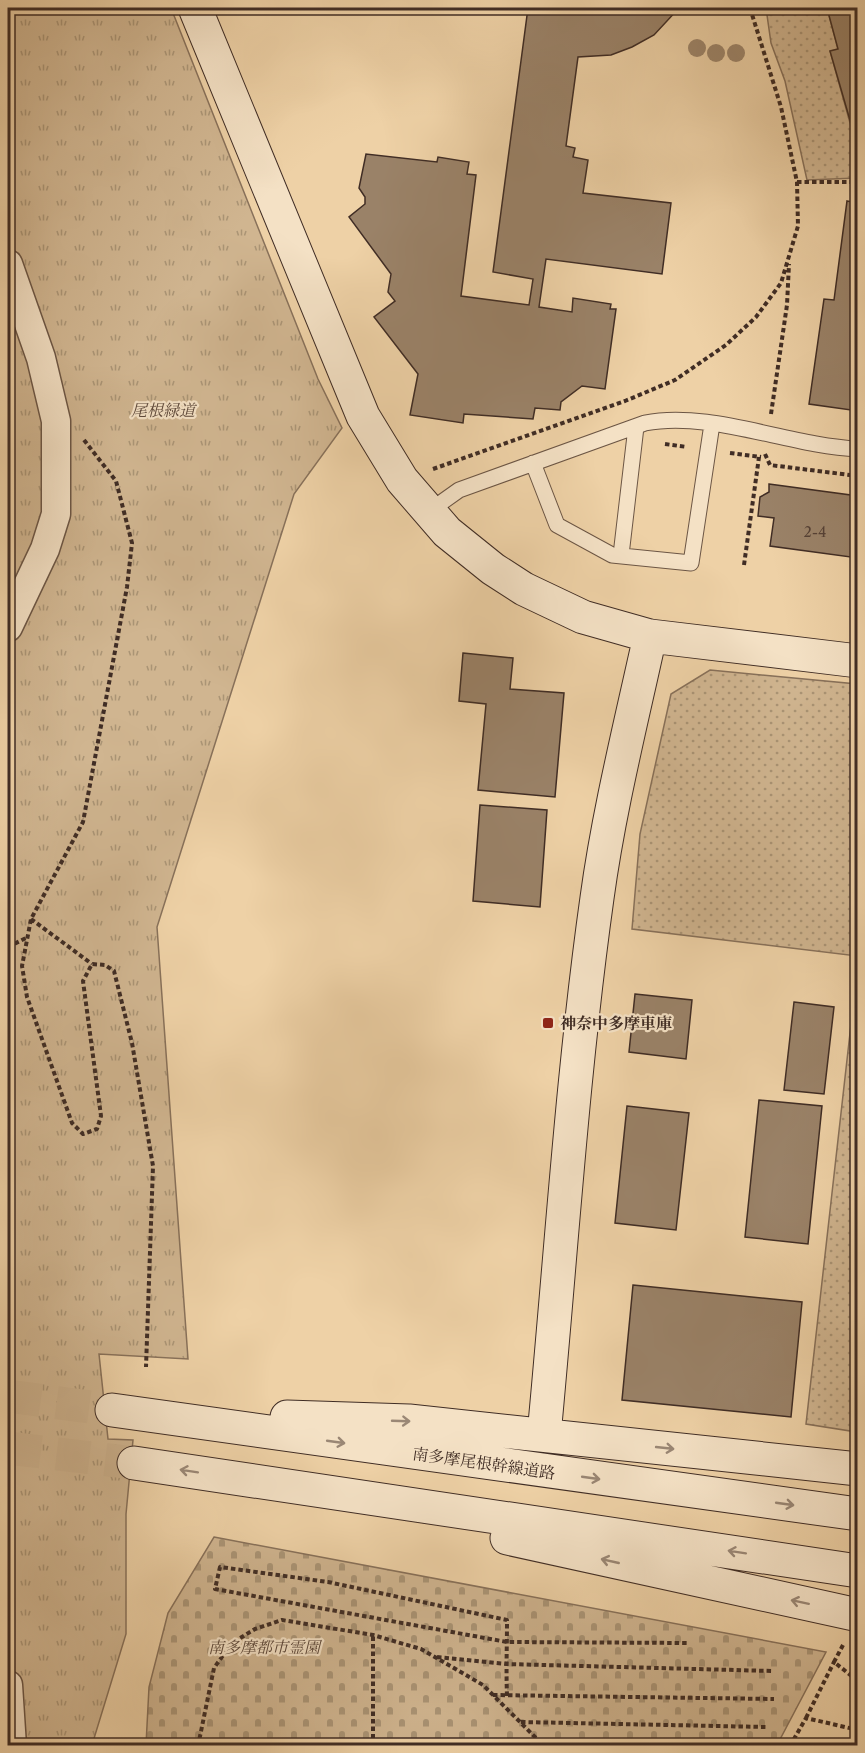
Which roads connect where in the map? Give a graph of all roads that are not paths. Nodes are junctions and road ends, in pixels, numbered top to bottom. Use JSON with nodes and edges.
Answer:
{"nodes":[{"id":1,"x":195,"y":8,"type":"edge"},
{"id":2,"x":8,"y":264,"type":"edge"},
{"id":3,"x":712,"y":424,"type":"junction"},
{"id":4,"x":636,"y":427,"type":"junction"},
{"id":5,"x":858,"y":449,"type":"edge"},
{"id":6,"x":533,"y":463,"type":"junction"},
{"id":7,"x":428,"y":512,"type":"junction"},
{"id":8,"x":621,"y":555,"type":"junction"},
{"id":9,"x":8,"y":627,"type":"edge"},
{"id":10,"x":650,"y":636,"type":"junction"},
{"id":11,"x":858,"y":661,"type":"edge"},
{"id":12,"x":544,"y":1435,"type":"junction"},
{"id":13,"x":134,"y":1463,"type":"tunnel mouth"},
{"id":14,"x":858,"y":1469,"type":"edge"},
{"id":15,"x":245,"y":1480,"type":"junction"},
{"id":16,"x":858,"y":1514,"type":"edge"},
{"id":17,"x":858,"y":1570,"type":"edge"},
{"id":18,"x":858,"y":1615,"type":"edge"},
{"id":19,"x":8,"y":1686,"type":"edge"},
{"id":20,"x":12,"y":1746,"type":"edge"}],
"edges":[{"from":1,"to":7,"type":"main road"},
{"from":2,"to":9,"type":"street"},
{"from":3,"to":4,"type":"lane"},
{"from":3,"to":5,"type":"lane"},
{"from":3,"to":8,"type":"lane"},
{"from":4,"to":6,"type":"lane"},
{"from":4,"to":8,"type":"lane"},
{"from":6,"to":7,"type":"lane"},
{"from":6,"to":8,"type":"lane"},
{"from":7,"to":10,"type":"main road"},
{"from":10,"to":11,"type":"main road"},
{"from":10,"to":12,"type":"main road"},
{"from":12,"to":14,"type":"main road","one_way":true},
{"from":12,"to":16,"type":"main road","name":"南多摩尾根幹線道路"},
{"from":15,"to":13,"type":"main road","one_way":true},
{"from":17,"to":15,"type":"main road","one_way":true},
{"from":18,"to":15,"type":"main road","one_way":true},
{"from":19,"to":20,"type":"street"}]}
